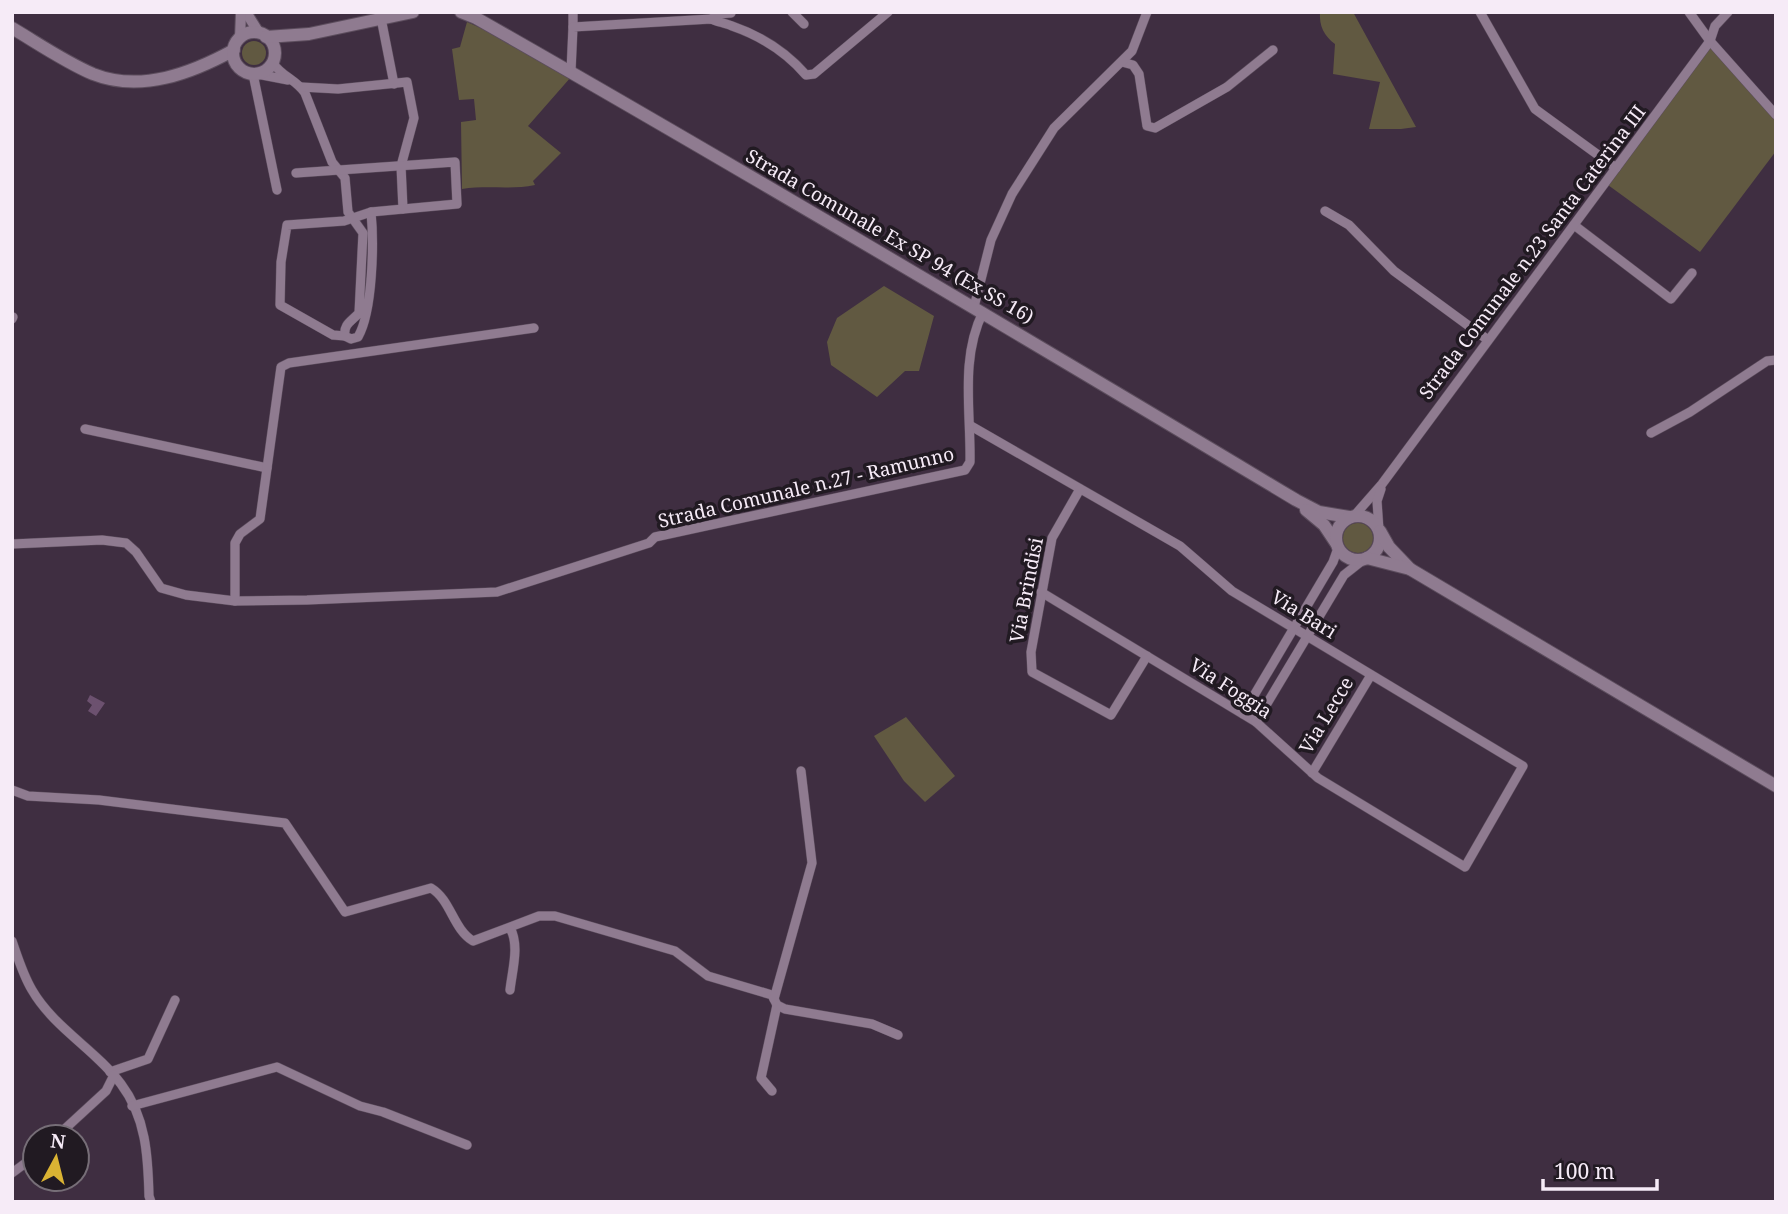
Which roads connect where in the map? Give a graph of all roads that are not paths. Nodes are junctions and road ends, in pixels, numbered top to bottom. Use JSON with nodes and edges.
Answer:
{"nodes":[{"id":1,"x":243,"y":12,"type":"edge"},
{"id":2,"x":413,"y":12,"type":"edge"},
{"id":3,"x":461,"y":12,"type":"edge"},
{"id":4,"x":573,"y":12,"type":"edge"},
{"id":5,"x":792,"y":12,"type":"edge"},
{"id":6,"x":888,"y":12,"type":"edge"},
{"id":7,"x":1147,"y":12,"type":"edge"},
{"id":8,"x":1480,"y":12,"type":"edge"},
{"id":9,"x":1689,"y":12,"type":"edge"},
{"id":10,"x":1728,"y":12,"type":"edge"},
{"id":11,"x":732,"y":13,"type":"edge"},
{"id":12,"x":716,"y":15,"type":"edge"},
{"id":13,"x":381,"y":18,"type":"junction"},
{"id":14,"x":804,"y":24,"type":"dead end"},
{"id":15,"x":731,"y":25,"type":"junction"},
{"id":16,"x":573,"y":27,"type":"junction"},
{"id":17,"x":12,"y":28,"type":"edge"},
{"id":18,"x":309,"y":34,"type":"junction"},
{"id":19,"x":262,"y":35,"type":"junction"},
{"id":20,"x":1710,"y":41,"type":"junction"},
{"id":21,"x":237,"y":44,"type":"junction"},
{"id":22,"x":1273,"y":50,"type":"dead end"},
{"id":23,"x":274,"y":58,"type":"junction"},
{"id":24,"x":1122,"y":62,"type":"junction"},
{"id":25,"x":205,"y":65,"type":"junction"},
{"id":26,"x":237,"y":66,"type":"junction"},
{"id":27,"x":571,"y":71,"type":"junction"},
{"id":28,"x":255,"y":74,"type":"junction"},
{"id":29,"x":297,"y":84,"type":"junction"},
{"id":30,"x":394,"y":84,"type":"junction"},
{"id":31,"x":1776,"y":115,"type":"edge"},
{"id":32,"x":401,"y":166,"type":"junction"},
{"id":33,"x":1616,"y":169,"type":"junction"},
{"id":34,"x":340,"y":170,"type":"junction"},
{"id":35,"x":296,"y":173,"type":"dead end"},
{"id":36,"x":276,"y":190,"type":"dead end"},
{"id":37,"x":403,"y":209,"type":"junction"},
{"id":38,"x":1325,"y":211,"type":"dead end"},
{"id":39,"x":371,"y":212,"type":"junction"},
{"id":40,"x":353,"y":218,"type":"junction"},
{"id":41,"x":1573,"y":225,"type":"junction"},
{"id":42,"x":1692,"y":273,"type":"dead end"},
{"id":43,"x":978,"y":309,"type":"junction"},
{"id":44,"x":534,"y":328,"type":"dead end"},
{"id":45,"x":345,"y":337,"type":"junction"},
{"id":46,"x":1488,"y":340,"type":"junction"},
{"id":47,"x":1776,"y":360,"type":"edge"},
{"id":48,"x":971,"y":426,"type":"junction"},
{"id":49,"x":85,"y":429,"type":"dead end"},
{"id":50,"x":1651,"y":433,"type":"dead end"},
{"id":51,"x":267,"y":468,"type":"junction"},
{"id":52,"x":1382,"y":484,"type":"junction"},
{"id":53,"x":1080,"y":489,"type":"junction"},
{"id":54,"x":1296,"y":500,"type":"junction"},
{"id":55,"x":1352,"y":517,"type":"junction"},
{"id":56,"x":1379,"y":530,"type":"junction"},
{"id":57,"x":12,"y":544,"type":"edge"},
{"id":58,"x":1338,"y":546,"type":"junction"},
{"id":59,"x":1365,"y":559,"type":"junction"},
{"id":60,"x":1410,"y":569,"type":"junction"},
{"id":61,"x":1041,"y":592,"type":"junction"},
{"id":62,"x":235,"y":601,"type":"junction"},
{"id":63,"x":1294,"y":628,"type":"junction"},
{"id":64,"x":1307,"y":637,"type":"junction"},
{"id":65,"x":1147,"y":656,"type":"junction"},
{"id":66,"x":1371,"y":675,"type":"junction"},
{"id":67,"x":1242,"y":714,"type":"junction"},
{"id":68,"x":1256,"y":722,"type":"junction"},
{"id":69,"x":801,"y":771,"type":"dead end"},
{"id":70,"x":1312,"y":773,"type":"junction"},
{"id":71,"x":1776,"y":786,"type":"edge"},
{"id":72,"x":12,"y":789,"type":"edge"},
{"id":73,"x":1465,"y":867,"type":"joint"},
{"id":74,"x":510,"y":928,"type":"junction"},
{"id":75,"x":12,"y":941,"type":"edge"},
{"id":76,"x":510,"y":990,"type":"dead end"},
{"id":77,"x":175,"y":1000,"type":"dead end"},
{"id":78,"x":775,"y":1002,"type":"junction"},
{"id":79,"x":898,"y":1035,"type":"dead end"},
{"id":80,"x":112,"y":1074,"type":"junction"},
{"id":81,"x":772,"y":1091,"type":"dead end"},
{"id":82,"x":132,"y":1106,"type":"junction"},
{"id":83,"x":71,"y":1123,"type":"edge"},
{"id":84,"x":467,"y":1145,"type":"dead end"},
{"id":85,"x":150,"y":1202,"type":"edge"}],
"edges":[{"from":1,"to":19,"type":"street"},
{"from":1,"to":21,"type":"street"},
{"from":2,"to":13,"type":"main road"},
{"from":3,"to":27,"type":"main road","name":"Strada Comunale Ex SP 94 (Ex SS 16)"},
{"from":4,"to":16,"type":"street"},
{"from":5,"to":14,"type":"street"},
{"from":6,"to":15,"type":"street"},
{"from":7,"to":24,"type":"street"},
{"from":8,"to":33,"type":"street"},
{"from":9,"to":20,"type":"street"},
{"from":10,"to":20,"type":"street","name":"Strada Comunale n.23 Santa Caterina III"},
{"from":11,"to":12,"type":"street"},
{"from":11,"to":15,"type":"street"},
{"from":12,"to":15,"type":"street"},
{"from":12,"to":16,"type":"street"},
{"from":13,"to":18,"type":"main road"},
{"from":13,"to":30,"type":"street"},
{"from":16,"to":27,"type":"street"},
{"from":17,"to":25,"type":"main road"},
{"from":18,"to":19,"type":"main road"},
{"from":18,"to":23,"type":"main road"},
{"from":19,"to":21,"type":"main road"},
{"from":19,"to":23,"type":"main road"},
{"from":20,"to":31,"type":"street"},
{"from":20,"to":33,"type":"street","name":"Strada Comunale n.23 Santa Caterina III"},
{"from":21,"to":25,"type":"main road"},
{"from":21,"to":26,"type":"main road"},
{"from":22,"to":24,"type":"street"},
{"from":23,"to":28,"type":"main road"},
{"from":23,"to":29,"type":"street"},
{"from":24,"to":43,"type":"street"},
{"from":25,"to":26,"type":"main road"},
{"from":26,"to":28,"type":"main road"},
{"from":27,"to":43,"type":"main road","name":"Strada Comunale Ex SP 94 (Ex SS 16)"},
{"from":28,"to":29,"type":"street"},
{"from":28,"to":36,"type":"street"},
{"from":29,"to":30,"type":"street"},
{"from":29,"to":34,"type":"street"},
{"from":30,"to":32,"type":"street"},
{"from":32,"to":34,"type":"street"},
{"from":32,"to":37,"type":"street"},
{"from":32,"to":37,"type":"street"},
{"from":33,"to":41,"type":"street","name":"Strada Comunale n.23 Santa Caterina III"},
{"from":34,"to":35,"type":"street"},
{"from":34,"to":40,"type":"street"},
{"from":37,"to":39,"type":"street"},
{"from":38,"to":46,"type":"street"},
{"from":39,"to":40,"type":"street"},
{"from":39,"to":45,"type":"street"},
{"from":40,"to":45,"type":"street"},
{"from":40,"to":45,"type":"street"},
{"from":41,"to":42,"type":"street"},
{"from":41,"to":46,"type":"street","name":"Strada Comunale n.23 Santa Caterina III"},
{"from":43,"to":48,"type":"street"},
{"from":43,"to":54,"type":"main road","name":"Strada Comunale Ex SP 94 (Ex SS 16)"},
{"from":44,"to":51,"type":"street"},
{"from":46,"to":52,"type":"street","name":"Strada Comunale n.23 Santa Caterina III"},
{"from":47,"to":50,"type":"street"},
{"from":48,"to":53,"type":"street","name":"Via Bari"},
{"from":48,"to":62,"type":"street","name":"Strada Comunale n.27 - Ramunno"},
{"from":49,"to":51,"type":"street"},
{"from":51,"to":62,"type":"street"},
{"from":52,"to":55,"type":"street","name":"Strada Comunale n.23 Santa Caterina III"},
{"from":52,"to":56,"type":"street"},
{"from":53,"to":61,"type":"street","name":"Via Brindisi"},
{"from":53,"to":63,"type":"street","name":"Via Bari"},
{"from":54,"to":55,"type":"main road","name":"Strada Comunale Ex SP 94 (Ex SS 16)"},
{"from":54,"to":58,"type":"main road","name":"Strada Comunale Ex SP 94 (Ex SS 16)"},
{"from":55,"to":56,"type":"main road"},
{"from":55,"to":58,"type":"main road"},
{"from":56,"to":59,"type":"main road"},
{"from":56,"to":60,"type":"main road"},
{"from":57,"to":62,"type":"street","name":"Strada Comunale n.27 - Ramunno"},
{"from":58,"to":59,"type":"main road"},
{"from":58,"to":63,"type":"street"},
{"from":59,"to":60,"type":"main road"},
{"from":59,"to":64,"type":"street"},
{"from":60,"to":71,"type":"main road"},
{"from":61,"to":65,"type":"street","name":"Via Foggia"},
{"from":61,"to":65,"type":"street","name":"Via Brindisi"},
{"from":63,"to":64,"type":"street","name":"Via Bari"},
{"from":63,"to":67,"type":"street"},
{"from":64,"to":66,"type":"street","name":"Via Bari"},
{"from":64,"to":68,"type":"street"},
{"from":65,"to":67,"type":"street","name":"Via Foggia"},
{"from":66,"to":70,"type":"street","name":"Via Lecce"},
{"from":66,"to":73,"type":"street","name":"Via Bari"},
{"from":67,"to":68,"type":"street","name":"Via Foggia"},
{"from":68,"to":70,"type":"street","name":"Via Foggia"},
{"from":69,"to":78,"type":"street"},
{"from":70,"to":73,"type":"street","name":"Via Foggia"},
{"from":72,"to":74,"type":"street"},
{"from":74,"to":76,"type":"street"},
{"from":74,"to":78,"type":"street"},
{"from":75,"to":80,"type":"street"},
{"from":77,"to":80,"type":"street"},
{"from":78,"to":79,"type":"street"},
{"from":78,"to":81,"type":"street"},
{"from":80,"to":82,"type":"street"},
{"from":80,"to":83,"type":"street"},
{"from":82,"to":84,"type":"street"},
{"from":82,"to":85,"type":"street"}]}
